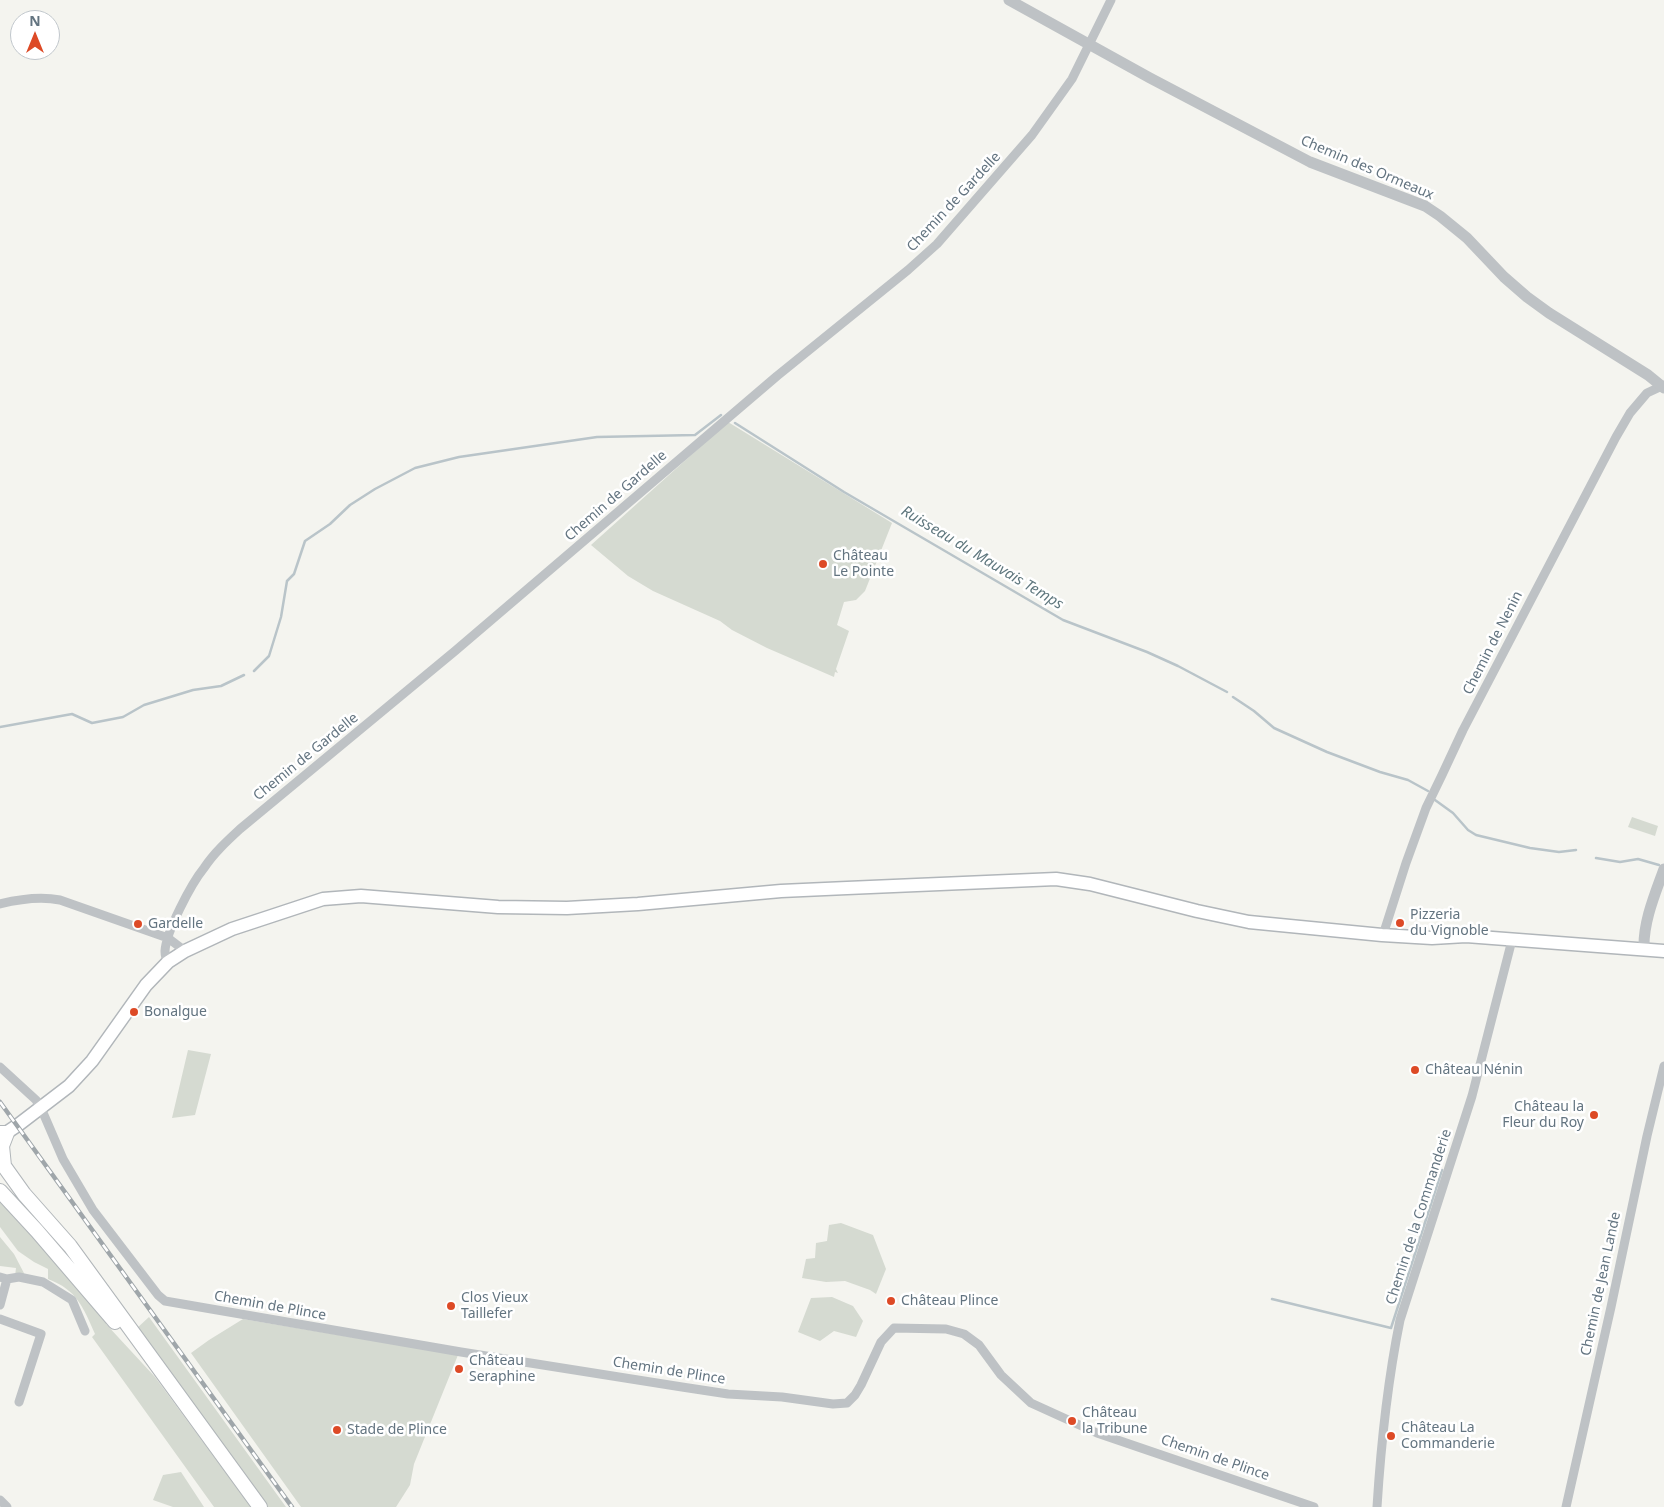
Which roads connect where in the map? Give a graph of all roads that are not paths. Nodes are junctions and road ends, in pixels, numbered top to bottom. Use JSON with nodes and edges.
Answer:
{"nodes":[{"id":1,"x":1009,"y":0,"type":"edge"},
{"id":2,"x":1111,"y":0,"type":"edge"},
{"id":3,"x":1089,"y":45,"type":"junction"},
{"id":4,"x":1663,"y":386,"type":"edge"},
{"id":5,"x":1664,"y":869,"type":"edge"},
{"id":6,"x":0,"y":904,"type":"edge"},
{"id":7,"x":1383,"y":936,"type":"junction"},
{"id":8,"x":168,"y":938,"type":"junction"},
{"id":9,"x":1512,"y":940,"type":"junction"},
{"id":10,"x":1644,"y":949,"type":"junction"},
{"id":11,"x":185,"y":951,"type":"junction"},
{"id":12,"x":1664,"y":951,"type":"edge"},
{"id":13,"x":168,"y":962,"type":"junction"},
{"id":14,"x":1664,"y":1066,"type":"edge"},
{"id":15,"x":0,"y":1067,"type":"edge"},
{"id":16,"x":41,"y":1108,"type":"junction"},
{"id":17,"x":2,"y":1134,"type":"edge"},
{"id":18,"x":1,"y":1169,"type":"edge"},
{"id":19,"x":0,"y":1191,"type":"edge"},
{"id":20,"x":4,"y":1278,"type":"edge"},
{"id":21,"x":0,"y":1305,"type":"edge"},
{"id":22,"x":0,"y":1319,"type":"edge"},
{"id":23,"x":85,"y":1331,"type":"dead end"},
{"id":24,"x":19,"y":1402,"type":"dead end"},
{"id":25,"x":184,"y":1404,"type":"junction"},
{"id":26,"x":0,"y":1500,"type":"edge"},
{"id":27,"x":7,"y":1507,"type":"edge"},
{"id":28,"x":260,"y":1507,"type":"edge"},
{"id":29,"x":1314,"y":1507,"type":"edge"},
{"id":30,"x":1377,"y":1507,"type":"edge"},
{"id":31,"x":1566,"y":1507,"type":"edge"}],
"edges":[{"from":1,"to":3,"type":"street","name":"Chemin des Ormeaux"},
{"from":2,"to":3,"type":"street","name":"Chemin de Gardelle"},
{"from":3,"to":4,"type":"street","name":"Chemin des Ormeaux"},
{"from":3,"to":8,"type":"street","name":"Chemin de Gardelle"},
{"from":4,"to":7,"type":"street","name":"Chemin de Nenin"},
{"from":5,"to":10,"type":"street"},
{"from":6,"to":8,"type":"street"},
{"from":7,"to":9,"type":"main road"},
{"from":7,"to":11,"type":"main road"},
{"from":8,"to":11,"type":"street"},
{"from":8,"to":13,"type":"street","name":"Chemin de Gardelle"},
{"from":9,"to":10,"type":"main road"},
{"from":9,"to":30,"type":"street","name":"Chemin de la Commanderie"},
{"from":10,"to":12,"type":"main road"},
{"from":11,"to":13,"type":"main road"},
{"from":13,"to":16,"type":"main road"},
{"from":14,"to":31,"type":"street","name":"Chemin de Jean Lande"},
{"from":15,"to":16,"type":"street","name":"Chemin de Plince"},
{"from":16,"to":17,"type":"main road"},
{"from":16,"to":29,"type":"street","name":"Chemin de Plince"},
{"from":17,"to":18,"type":"main road"},
{"from":18,"to":25,"type":"main road"},
{"from":19,"to":25,"type":"main road"},
{"from":20,"to":21,"type":"street"},
{"from":20,"to":23,"type":"street"},
{"from":22,"to":24,"type":"street"},
{"from":25,"to":28,"type":"main road"},
{"from":26,"to":27,"type":"street"}]}
